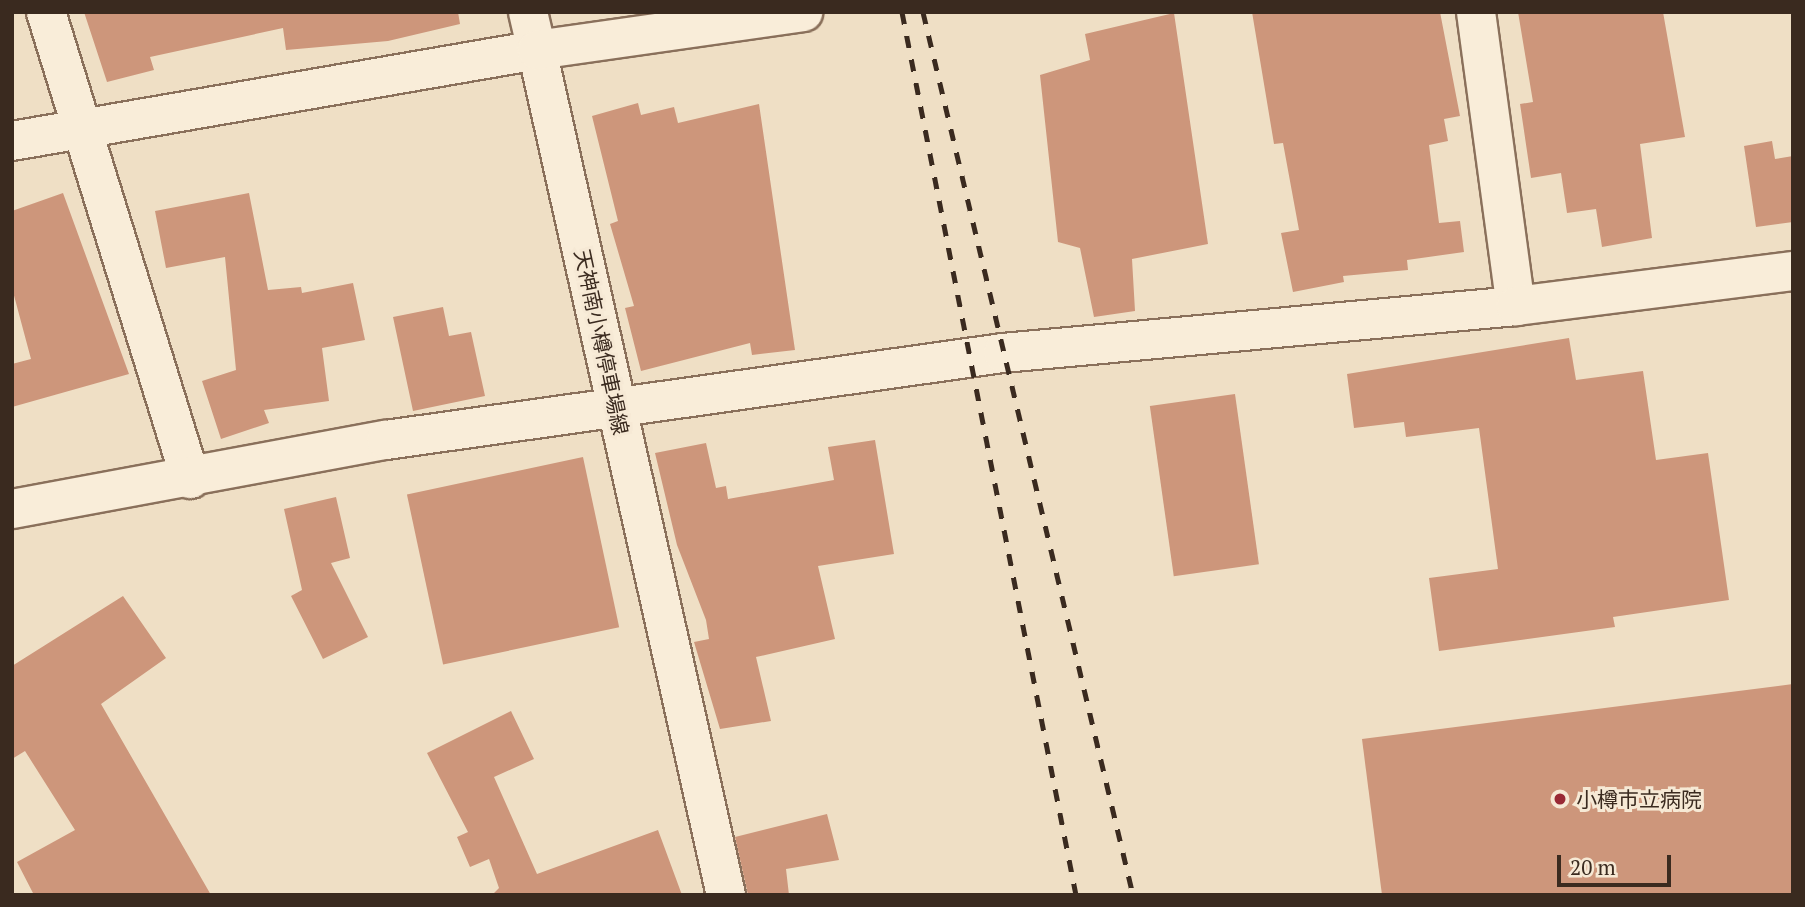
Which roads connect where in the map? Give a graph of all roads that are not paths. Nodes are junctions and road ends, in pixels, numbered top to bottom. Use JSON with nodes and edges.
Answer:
{"nodes":[{"id":1,"x":46,"y":12,"type":"edge"},
{"id":2,"x":528,"y":12,"type":"edge"},
{"id":3,"x":803,"y":12,"type":"edge"},
{"id":4,"x":1476,"y":12,"type":"edge"},
{"id":5,"x":537,"y":50,"type":"junction"},
{"id":6,"x":82,"y":131,"type":"junction"},
{"id":7,"x":12,"y":141,"type":"edge"},
{"id":8,"x":1793,"y":271,"type":"edge"},
{"id":9,"x":1516,"y":306,"type":"junction"},
{"id":10,"x":616,"y":409,"type":"junction"},
{"id":11,"x":191,"y":479,"type":"junction"},
{"id":12,"x":12,"y":509,"type":"edge"},
{"id":13,"x":726,"y":895,"type":"edge"}],
"edges":[{"from":1,"to":6,"type":"street"},
{"from":2,"to":5,"type":"street","name":"天神南小樽停車場線"},
{"from":3,"to":5,"type":"street"},
{"from":4,"to":9,"type":"street"},
{"from":5,"to":6,"type":"street"},
{"from":5,"to":10,"type":"street","name":"天神南小樽停車場線"},
{"from":6,"to":7,"type":"street"},
{"from":6,"to":11,"type":"street"},
{"from":8,"to":9,"type":"street"},
{"from":9,"to":10,"type":"street"},
{"from":10,"to":11,"type":"street"},
{"from":10,"to":13,"type":"street","name":"天神南小樽停車場線"},
{"from":11,"to":12,"type":"street"}]}
